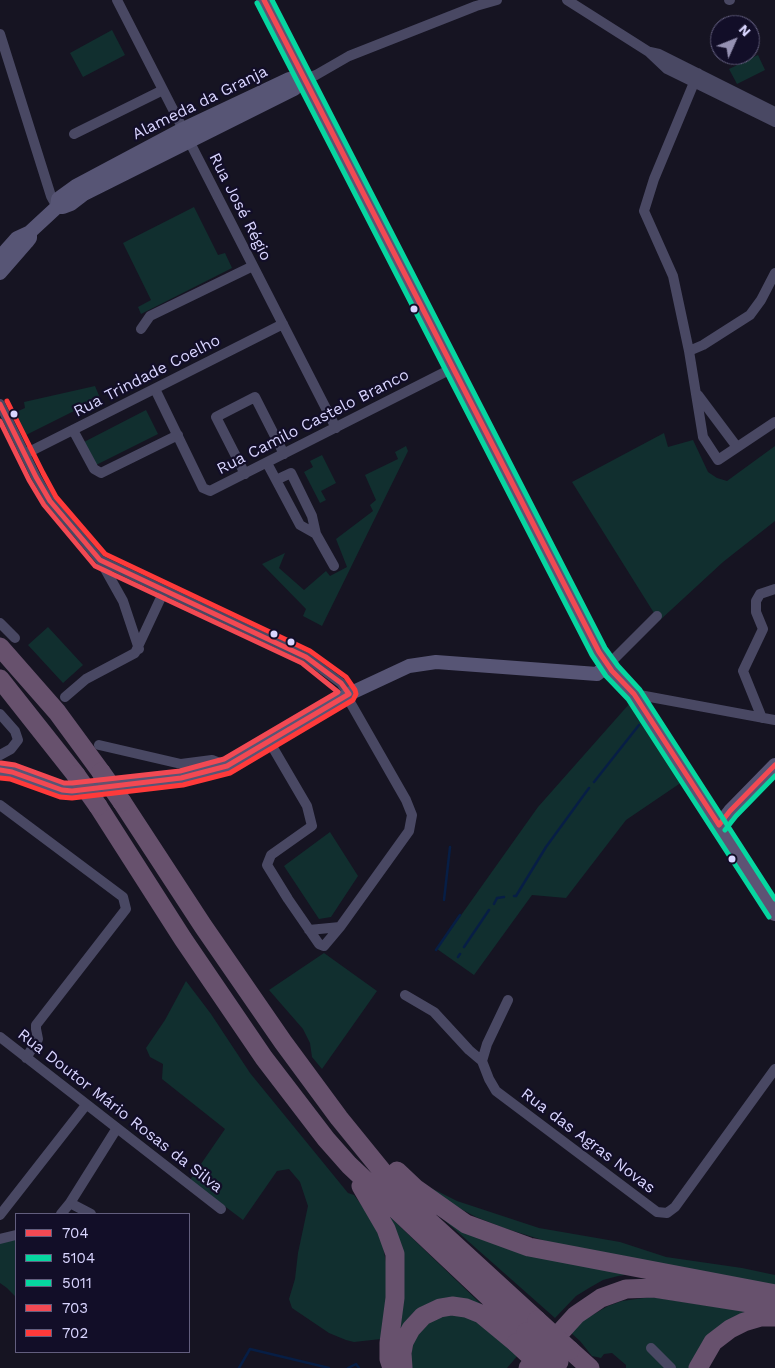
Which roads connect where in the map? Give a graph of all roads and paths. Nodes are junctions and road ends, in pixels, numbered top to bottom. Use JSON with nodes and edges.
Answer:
{"nodes":[{"id":1,"x":117,"y":0,"type":"edge"},
{"id":2,"x":264,"y":0,"type":"edge"},
{"id":3,"x":497,"y":0,"type":"edge"},
{"id":4,"x":567,"y":0,"type":"edge"},
{"id":5,"x":0,"y":34,"type":"edge"},
{"id":6,"x":696,"y":78,"type":"junction"},
{"id":7,"x":305,"y":79,"type":"junction"},
{"id":8,"x":163,"y":90,"type":"junction"},
{"id":9,"x":732,"y":95,"type":"junction"},
{"id":10,"x":775,"y":112,"type":"edge"},
{"id":11,"x":775,"y":122,"type":"edge"},
{"id":12,"x":74,"y":134,"type":"dead end"},
{"id":13,"x":185,"y":135,"type":"junction"},
{"id":14,"x":57,"y":207,"type":"junction"},
{"id":15,"x":30,"y":232,"type":"junction"},
{"id":16,"x":0,"y":257,"type":"edge"},
{"id":17,"x":253,"y":266,"type":"junction"},
{"id":18,"x":0,"y":273,"type":"edge"},
{"id":19,"x":775,"y":273,"type":"edge"},
{"id":20,"x":283,"y":324,"type":"junction"},
{"id":21,"x":141,"y":329,"type":"dead end"},
{"id":22,"x":689,"y":351,"type":"junction"},
{"id":23,"x":453,"y":368,"type":"junction"},
{"id":24,"x":155,"y":389,"type":"junction"},
{"id":25,"x":696,"y":393,"type":"junction"},
{"id":26,"x":0,"y":404,"type":"edge"},
{"id":27,"x":775,"y":422,"type":"edge"},
{"id":28,"x":336,"y":428,"type":"junction"},
{"id":29,"x":74,"y":430,"type":"junction"},
{"id":30,"x":178,"y":435,"type":"junction"},
{"id":31,"x":737,"y":446,"type":"junction"},
{"id":32,"x":25,"y":454,"type":"junction"},
{"id":33,"x":284,"y":454,"type":"junction"},
{"id":34,"x":267,"y":463,"type":"junction"},
{"id":35,"x":245,"y":474,"type":"junction"},
{"id":36,"x":276,"y":480,"type":"junction"},
{"id":37,"x":316,"y":534,"type":"junction"},
{"id":38,"x":100,"y":560,"type":"junction"},
{"id":39,"x":334,"y":566,"type":"dead end"},
{"id":40,"x":775,"y":589,"type":"edge"},
{"id":41,"x":164,"y":591,"type":"junction"},
{"id":42,"x":657,"y":616,"type":"dead end"},
{"id":43,"x":0,"y":623,"type":"edge"},
{"id":44,"x":8,"y":643,"type":"edge"},
{"id":45,"x":139,"y":649,"type":"junction"},
{"id":46,"x":610,"y":668,"type":"junction"},
{"id":47,"x":0,"y":679,"type":"edge"},
{"id":48,"x":633,"y":692,"type":"junction"},
{"id":49,"x":349,"y":694,"type":"junction"},
{"id":50,"x":65,"y":697,"type":"dead end"},
{"id":51,"x":0,"y":714,"type":"edge"},
{"id":52,"x":762,"y":718,"type":"junction"},
{"id":53,"x":775,"y":720,"type":"edge"},
{"id":54,"x":269,"y":741,"type":"junction"},
{"id":55,"x":100,"y":745,"type":"dead end"},
{"id":56,"x":0,"y":754,"type":"edge"},
{"id":57,"x":775,"y":765,"type":"edge"},
{"id":58,"x":227,"y":766,"type":"junction"},
{"id":59,"x":6,"y":771,"type":"edge"},
{"id":60,"x":775,"y":776,"type":"edge"},
{"id":61,"x":0,"y":780,"type":"edge"},
{"id":62,"x":0,"y":805,"type":"edge"},
{"id":63,"x":719,"y":825,"type":"junction"},
{"id":64,"x":775,"y":913,"type":"edge"},
{"id":65,"x":340,"y":927,"type":"junction"},
{"id":66,"x":309,"y":930,"type":"junction"},
{"id":67,"x":405,"y":995,"type":"dead end"},
{"id":68,"x":508,"y":1000,"type":"dead end"},
{"id":69,"x":0,"y":1037,"type":"edge"},
{"id":70,"x":26,"y":1058,"type":"junction"},
{"id":71,"x":482,"y":1061,"type":"junction"},
{"id":72,"x":775,"y":1069,"type":"edge"},
{"id":73,"x":86,"y":1105,"type":"junction"},
{"id":74,"x":117,"y":1128,"type":"junction"},
{"id":75,"x":356,"y":1138,"type":"junction"},
{"id":76,"x":349,"y":1165,"type":"junction"},
{"id":77,"x":70,"y":1203,"type":"junction"},
{"id":78,"x":221,"y":1209,"type":"dead end"},
{"id":79,"x":62,"y":1213,"type":"edge"},
{"id":80,"x":90,"y":1213,"type":"edge"},
{"id":81,"x":0,"y":1215,"type":"edge"},
{"id":82,"x":15,"y":1234,"type":"edge"},
{"id":83,"x":0,"y":1239,"type":"edge"},
{"id":84,"x":725,"y":1284,"type":"junction"},
{"id":85,"x":775,"y":1294,"type":"edge"},
{"id":86,"x":775,"y":1307,"type":"edge"},
{"id":87,"x":775,"y":1317,"type":"edge"},
{"id":88,"x":527,"y":1331,"type":"junction"},
{"id":89,"x":651,"y":1348,"type":"dead end"},
{"id":90,"x":559,"y":1362,"type":"edge"},
{"id":91,"x":588,"y":1367,"type":"edge"},
{"id":92,"x":392,"y":1368,"type":"edge"},
{"id":93,"x":403,"y":1368,"type":"edge"},
{"id":94,"x":516,"y":1368,"type":"edge"},
{"id":95,"x":528,"y":1368,"type":"edge"},
{"id":96,"x":670,"y":1368,"type":"edge"},
{"id":97,"x":698,"y":1368,"type":"edge"}],
"edges":[{"from":1,"to":8,"type":"street","name":"Rua José Régio"},
{"from":2,"to":7,"type":"main road"},
{"from":3,"to":7,"type":"street"},
{"from":4,"to":6,"type":"street"},
{"from":5,"to":14,"type":"street"},
{"from":6,"to":9,"type":"street"},
{"from":6,"to":22,"type":"street"},
{"from":7,"to":13,"type":"street","name":"Alameda da Granja"},
{"from":7,"to":23,"type":"main road"},
{"from":8,"to":12,"type":"street"},
{"from":8,"to":13,"type":"street","name":"Rua José Régio"},
{"from":9,"to":10,"type":"street"},
{"from":9,"to":11,"type":"street"},
{"from":13,"to":14,"type":"street","name":"Alameda da Granja"},
{"from":13,"to":17,"type":"street","name":"Rua José Régio"},
{"from":14,"to":15,"type":"street","name":"Alameda da Granja"},
{"from":15,"to":16,"type":"street","name":"Alameda da Granja"},
{"from":15,"to":18,"type":"street","name":"Alameda da Granja"},
{"from":17,"to":20,"type":"street","name":"Rua José Régio"},
{"from":17,"to":21,"type":"street"},
{"from":19,"to":22,"type":"street"},
{"from":20,"to":24,"type":"street","name":"Rua Trindade Coelho"},
{"from":20,"to":28,"type":"street","name":"Rua José Régio"},
{"from":22,"to":25,"type":"street"},
{"from":23,"to":28,"type":"street","name":"Rua Camilo Castelo Branco"},
{"from":23,"to":46,"type":"main road"},
{"from":24,"to":29,"type":"street","name":"Rua Trindade Coelho"},
{"from":24,"to":30,"type":"street","name":"Rua Camilo Castelo Branco"},
{"from":25,"to":31,"type":"street"},
{"from":25,"to":31,"type":"street"},
{"from":26,"to":32,"type":"street"},
{"from":27,"to":31,"type":"street"},
{"from":28,"to":33,"type":"street","name":"Rua Camilo Castelo Branco"},
{"from":29,"to":30,"type":"street"},
{"from":29,"to":32,"type":"street","name":"Rua Trindade Coelho"},
{"from":30,"to":35,"type":"street","name":"Rua Camilo Castelo Branco"},
{"from":32,"to":38,"type":"street"},
{"from":33,"to":34,"type":"street","name":"Rua Camilo Castelo Branco"},
{"from":33,"to":35,"type":"street"},
{"from":34,"to":35,"type":"street","name":"Rua Camilo Castelo Branco"},
{"from":34,"to":36,"type":"street"},
{"from":36,"to":37,"type":"street"},
{"from":36,"to":37,"type":"street"},
{"from":37,"to":39,"type":"street"},
{"from":38,"to":41,"type":"street"},
{"from":38,"to":45,"type":"street"},
{"from":40,"to":52,"type":"street"},
{"from":41,"to":45,"type":"street"},
{"from":41,"to":49,"type":"street"},
{"from":42,"to":46,"type":"street"},
{"from":43,"to":44,"type":"street"},
{"from":44,"to":75,"type":"highway","bridge":true},
{"from":45,"to":50,"type":"street"},
{"from":46,"to":48,"type":"main road"},
{"from":46,"to":49,"type":"street"},
{"from":47,"to":76,"type":"highway","bridge":true},
{"from":48,"to":52,"type":"street"},
{"from":48,"to":63,"type":"main road"},
{"from":49,"to":54,"type":"street"},
{"from":49,"to":65,"type":"street"},
{"from":51,"to":56,"type":"street"},
{"from":52,"to":53,"type":"street"},
{"from":54,"to":58,"type":"street"},
{"from":54,"to":66,"type":"street"},
{"from":55,"to":58,"type":"street"},
{"from":57,"to":63,"type":"street"},
{"from":58,"to":59,"type":"street"},
{"from":59,"to":61,"type":"street"},
{"from":60,"to":63,"type":"street"},
{"from":62,"to":70,"type":"street"},
{"from":63,"to":64,"type":"main road"},
{"from":65,"to":66,"type":"street"},
{"from":65,"to":66,"type":"street"},
{"from":67,"to":71,"type":"street","name":"Rua das Agras Novas"},
{"from":68,"to":71,"type":"street"},
{"from":69,"to":70,"type":"street","name":"Rua Doutor Mário Rosas da Silva"},
{"from":70,"to":73,"type":"street","name":"Rua Doutor Mário Rosas da Silva"},
{"from":71,"to":72,"type":"street","name":"Rua das Agras Novas"},
{"from":73,"to":74,"type":"street","name":"Rua Doutor Mário Rosas da Silva"},
{"from":73,"to":81,"type":"street"},
{"from":74,"to":77,"type":"street"},
{"from":74,"to":78,"type":"street","name":"Rua Doutor Mário Rosas da Silva"},
{"from":75,"to":84,"type":"highway"},
{"from":75,"to":88,"type":"highway"},
{"from":76,"to":88,"type":"highway"},
{"from":76,"to":92,"type":"highway"},
{"from":77,"to":79,"type":"street"},
{"from":77,"to":80,"type":"street"},
{"from":82,"to":83,"type":"street"},
{"from":84,"to":85,"type":"highway"},
{"from":84,"to":94,"type":"highway"},
{"from":86,"to":95,"type":"highway"},
{"from":87,"to":97,"type":"highway"},
{"from":88,"to":90,"type":"highway","bridge":true},
{"from":88,"to":90,"type":"highway","bridge":true},
{"from":88,"to":93,"type":"highway"},
{"from":89,"to":96,"type":"street"},
{"from":90,"to":91,"type":"highway"}]}
